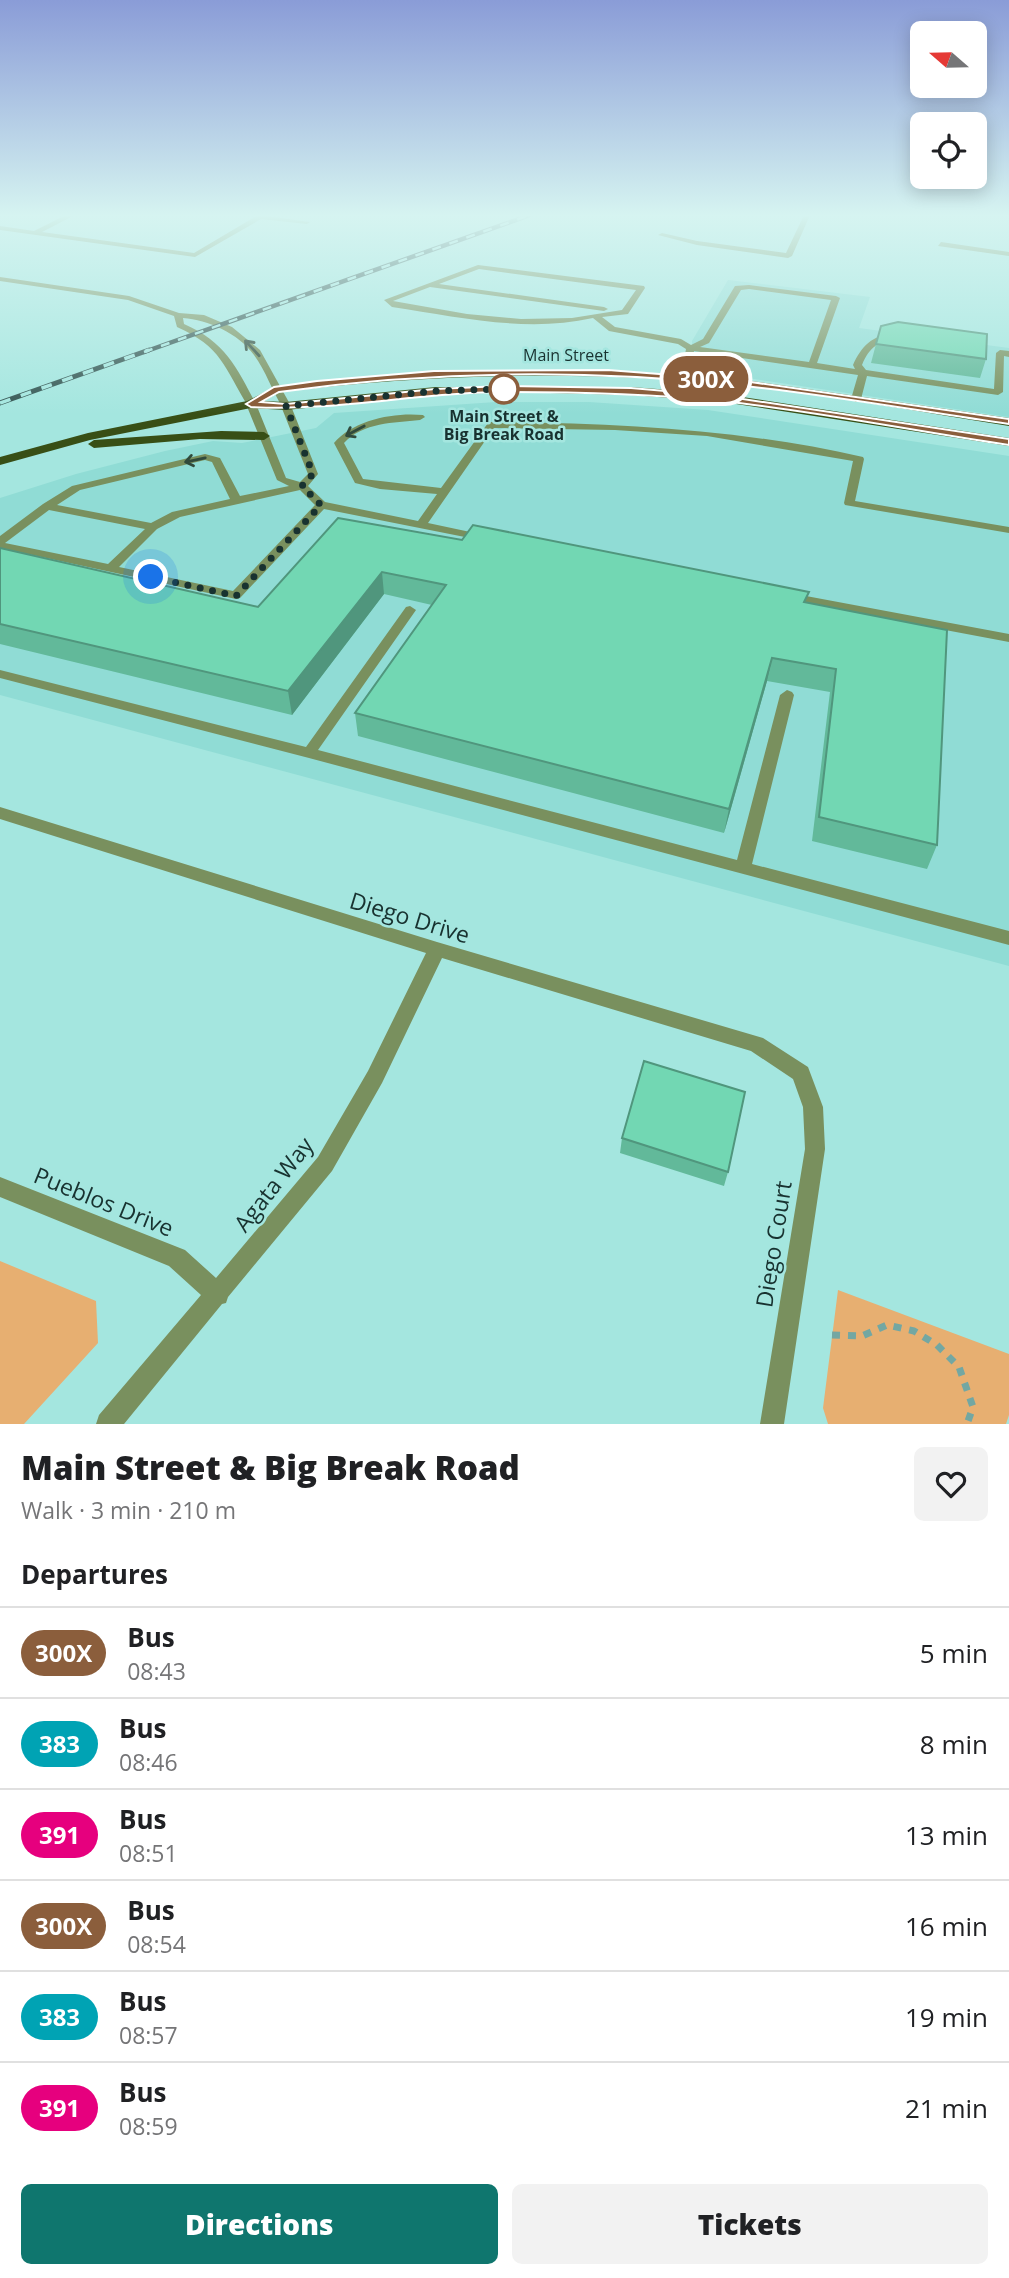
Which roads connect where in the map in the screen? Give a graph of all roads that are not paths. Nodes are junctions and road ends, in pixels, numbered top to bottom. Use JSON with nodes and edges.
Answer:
{"nodes":[{"id":1,"x":16,"y":281,"type":"edge"},
{"id":2,"x":439,"y":281,"type":"edge"},
{"id":3,"x":590,"y":281,"type":"edge"},
{"id":4,"x":429,"y":285,"type":"junction"},
{"id":5,"x":625,"y":312,"type":"junction"},
{"id":6,"x":178,"y":315,"type":"junction"},
{"id":7,"x":595,"y":315,"type":"junction"},
{"id":8,"x":905,"y":338,"type":"edge"},
{"id":9,"x":690,"y":348,"type":"junction"},
{"id":10,"x":1001,"y":353,"type":"edge"},
{"id":11,"x":812,"y":366,"type":"junction"},
{"id":12,"x":863,"y":373,"type":"junction"},
{"id":13,"x":686,"y":377,"type":"junction"},
{"id":14,"x":277,"y":389,"type":"junction"},
{"id":15,"x":856,"y":399,"type":"junction"},
{"id":16,"x":251,"y":404,"type":"junction"},
{"id":17,"x":286,"y":406,"type":"junction"},
{"id":18,"x":421,"y":417,"type":"dead end"},
{"id":19,"x":1009,"y":422,"type":"edge"},
{"id":20,"x":264,"y":436,"type":"junction"},
{"id":21,"x":1009,"y":442,"type":"edge"},
{"id":22,"x":52,"y":447,"type":"junction"},
{"id":23,"x":0,"y":461,"type":"edge"},
{"id":24,"x":302,"y":486,"type":"junction"},
{"id":25,"x":444,"y":492,"type":"junction"},
{"id":26,"x":237,"y":501,"type":"junction"},
{"id":27,"x":321,"y":505,"type":"junction"},
{"id":28,"x":47,"y":506,"type":"junction"},
{"id":29,"x":422,"y":524,"type":"junction"},
{"id":30,"x":153,"y":527,"type":"junction"},
{"id":31,"x":1009,"y":530,"type":"edge"},
{"id":32,"x":504,"y":542,"type":"edge"},
{"id":33,"x":0,"y":543,"type":"edge"},
{"id":34,"x":111,"y":568,"type":"junction"},
{"id":35,"x":773,"y":594,"type":"edge"},
{"id":36,"x":410,"y":610,"type":"dead end"},
{"id":37,"x":1009,"y":638,"type":"edge"},
{"id":38,"x":0,"y":674,"type":"edge"},
{"id":39,"x":787,"y":695,"type":"dead end"},
{"id":40,"x":309,"y":753,"type":"junction"},
{"id":41,"x":0,"y":813,"type":"edge"},
{"id":42,"x":743,"y":866,"type":"junction"},
{"id":43,"x":1009,"y":938,"type":"edge"},
{"id":44,"x":437,"y":949,"type":"junction"},
{"id":45,"x":801,"y":1073,"type":"joint"},
{"id":46,"x":0,"y":1187,"type":"edge"},
{"id":47,"x":218,"y":1295,"type":"junction"},
{"id":48,"x":108,"y":1424,"type":"edge"},
{"id":49,"x":772,"y":1424,"type":"edge"}],
"edges":[{"from":1,"to":6,"type":"street"},
{"from":2,"to":4,"type":"street"},
{"from":3,"to":5,"type":"street"},
{"from":4,"to":5,"type":"street"},
{"from":4,"to":7,"type":"street"},
{"from":5,"to":7,"type":"street"},
{"from":14,"to":6,"type":"street","one_way":true},
{"from":6,"to":16,"type":"street"},
{"from":7,"to":9,"type":"street"},
{"from":8,"to":12,"type":"street"},
{"from":9,"to":11,"type":"street"},
{"from":9,"to":11,"type":"street"},
{"from":9,"to":13,"type":"street"},
{"from":10,"to":12,"type":"street"},
{"from":11,"to":12,"type":"street"},
{"from":12,"to":15,"type":"street"},
{"from":13,"to":14,"type":"main road","name":"Main Street"},
{"from":13,"to":15,"type":"main road","name":"Main Street"},
{"from":14,"to":16,"type":"main road","name":"Main Street"},
{"from":14,"to":17,"type":"street"},
{"from":15,"to":19,"type":"main road","name":"Main Street"},
{"from":16,"to":17,"type":"main road","name":"Main Street"},
{"from":16,"to":20,"type":"street"},
{"from":16,"to":22,"type":"main road","name":"Main Street"},
{"from":17,"to":21,"type":"main road","name":"Main Street"},
{"from":17,"to":24,"type":"street"},
{"from":18,"to":25,"type":"street","one_way":true},
{"from":20,"to":22,"type":"main road"},
{"from":20,"to":24,"type":"street"},
{"from":22,"to":23,"type":"main road","name":"Main Street"},
{"from":24,"to":26,"type":"street"},
{"from":24,"to":27,"type":"street"},
{"from":25,"to":29,"type":"street"},
{"from":25,"to":31,"type":"street"},
{"from":26,"to":28,"type":"street","one_way":true},
{"from":26,"to":30,"type":"street"},
{"from":27,"to":29,"type":"street"},
{"from":27,"to":34,"type":"street"},
{"from":28,"to":30,"type":"street"},
{"from":28,"to":33,"type":"street"},
{"from":29,"to":32,"type":"street"},
{"from":30,"to":34,"type":"street"},
{"from":33,"to":34,"type":"street"},
{"from":35,"to":37,"type":"street"},
{"from":36,"to":40,"type":"street"},
{"from":38,"to":40,"type":"street"},
{"from":39,"to":42,"type":"street"},
{"from":40,"to":42,"type":"street"},
{"from":41,"to":44,"type":"street","name":"Diego Drive"},
{"from":42,"to":43,"type":"street"},
{"from":44,"to":45,"type":"street","name":"Diego Drive"},
{"from":44,"to":47,"type":"street","name":"Agata Way"},
{"from":45,"to":49,"type":"street","name":"Diego Court"},
{"from":46,"to":47,"type":"street","name":"Pueblos Drive"},
{"from":47,"to":48,"type":"street","name":"Agata Way"}]}
